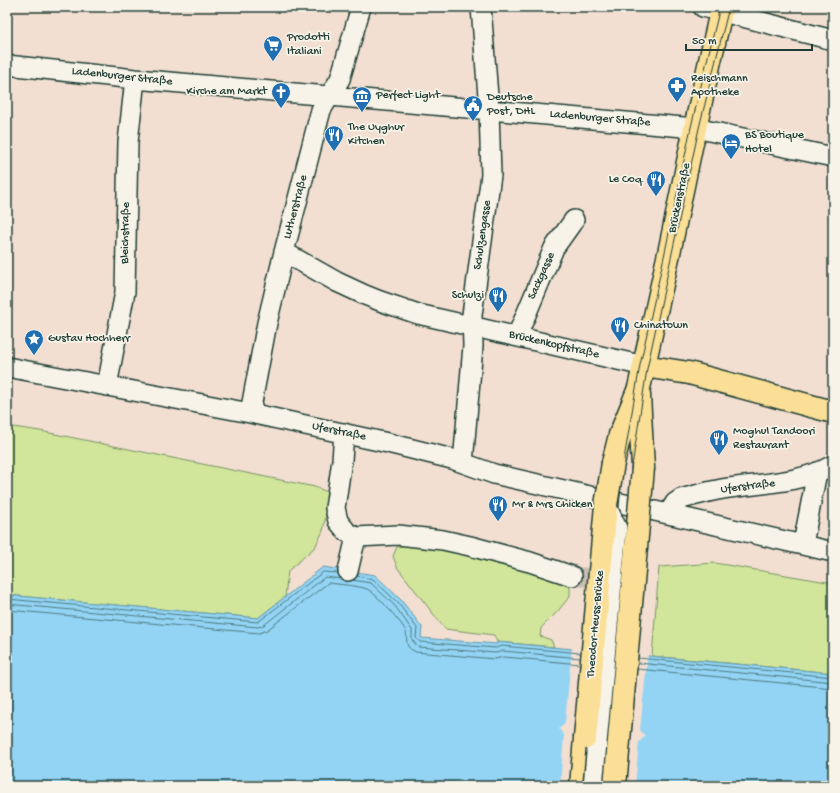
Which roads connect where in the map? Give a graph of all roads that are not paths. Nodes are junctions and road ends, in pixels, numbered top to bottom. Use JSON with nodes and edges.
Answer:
{"nodes":[{"id":1,"x":361,"y":7,"type":"edge"},
{"id":2,"x":481,"y":7,"type":"edge"},
{"id":3,"x":715,"y":9,"type":"edge"},
{"id":4,"x":833,"y":40,"type":"edge"},
{"id":5,"x":7,"y":65,"type":"edge"},
{"id":6,"x":135,"y":79,"type":"junction"},
{"id":7,"x":329,"y":95,"type":"junction"},
{"id":8,"x":489,"y":109,"type":"junction"},
{"id":9,"x":694,"y":128,"type":"junction"},
{"id":10,"x":833,"y":157,"type":"edge"},
{"id":11,"x":574,"y":220,"type":"dead end"},
{"id":12,"x":284,"y":252,"type":"junction"},
{"id":13,"x":472,"y":327,"type":"junction"},
{"id":14,"x":517,"y":336,"type":"junction"},
{"id":15,"x":644,"y":366,"type":"junction"},
{"id":16,"x":7,"y":367,"type":"edge"},
{"id":17,"x":107,"y":386,"type":"junction"},
{"id":18,"x":639,"y":388,"type":"junction"},
{"id":19,"x":833,"y":412,"type":"edge"},
{"id":20,"x":250,"y":413,"type":"junction"},
{"id":21,"x":344,"y":433,"type":"junction"},
{"id":22,"x":613,"y":462,"type":"joint"},
{"id":23,"x":463,"y":463,"type":"junction"},
{"id":24,"x":825,"y":469,"type":"edge"},
{"id":25,"x":606,"y":505,"type":"junction"},
{"id":26,"x":668,"y":514,"type":"junction"},
{"id":27,"x":356,"y":537,"type":"junction"},
{"id":28,"x":803,"y":544,"type":"junction"},
{"id":29,"x":833,"y":552,"type":"edge"},
{"id":30,"x":348,"y":571,"type":"dead end"},
{"id":31,"x":572,"y":576,"type":"tunnel mouth"},
{"id":32,"x":581,"y":786,"type":"edge"},
{"id":33,"x":593,"y":786,"type":"edge"},
{"id":34,"x":615,"y":786,"type":"edge"}],
"edges":[{"from":1,"to":7,"type":"street","name":"Lutherstraße"},
{"from":2,"to":8,"type":"street","name":"Schulzengasse"},
{"from":3,"to":4,"type":"street"},
{"from":3,"to":9,"type":"main road","name":"Brückenstraße"},
{"from":5,"to":6,"type":"street","name":"Ladenburger Straße"},
{"from":6,"to":7,"type":"street","name":"Ladenburger Straße"},
{"from":6,"to":17,"type":"street","name":"Bleichstraße"},
{"from":7,"to":8,"type":"street","name":"Ladenburger Straße"},
{"from":7,"to":12,"type":"street","name":"Lutherstraße"},
{"from":8,"to":9,"type":"street","name":"Ladenburger Straße"},
{"from":8,"to":13,"type":"street","name":"Schulzengasse"},
{"from":9,"to":10,"type":"street","name":"Ladenburger Straße"},
{"from":9,"to":15,"type":"main road","name":"Brückenstraße"},
{"from":11,"to":14,"type":"street","name":"Sackgasse"},
{"from":12,"to":13,"type":"street","name":"Brückenkopfstraße"},
{"from":12,"to":20,"type":"street","name":"Lutherstraße"},
{"from":13,"to":14,"type":"street","name":"Brückenkopfstraße"},
{"from":13,"to":23,"type":"street","name":"Schulzengasse"},
{"from":14,"to":15,"type":"street","name":"Brückenkopfstraße"},
{"from":15,"to":18,"type":"main road","name":"Brückenstraße"},
{"from":15,"to":19,"type":"main road","name":"Brückenkopfstraße"},
{"from":16,"to":17,"type":"street","name":"Uferstraße"},
{"from":17,"to":20,"type":"street","name":"Uferstraße"},
{"from":18,"to":22,"type":"main road","name":"Brückenstraße"},
{"from":18,"to":34,"type":"main road","name":"Brückenstraße","bridge":true},
{"from":20,"to":21,"type":"street","name":"Uferstraße"},
{"from":21,"to":23,"type":"street","name":"Uferstraße"},
{"from":21,"to":27,"type":"street"},
{"from":22,"to":25,"type":"main road","name":"Theodor-Heuss-Brücke","bridge":true},
{"from":23,"to":26,"type":"street","name":"Uferstraße"},
{"from":24,"to":26,"type":"street","name":"Uferstraße"},
{"from":24,"to":28,"type":"street"},
{"from":25,"to":32,"type":"main road","name":"Theodor-Heuss-Brücke","bridge":true},
{"from":25,"to":33,"type":"street","bridge":true},
{"from":26,"to":28,"type":"street","name":"Uferstraße"},
{"from":27,"to":30,"type":"street"},
{"from":27,"to":31,"type":"street"},
{"from":28,"to":29,"type":"street","name":"Uferstraße"}]}
